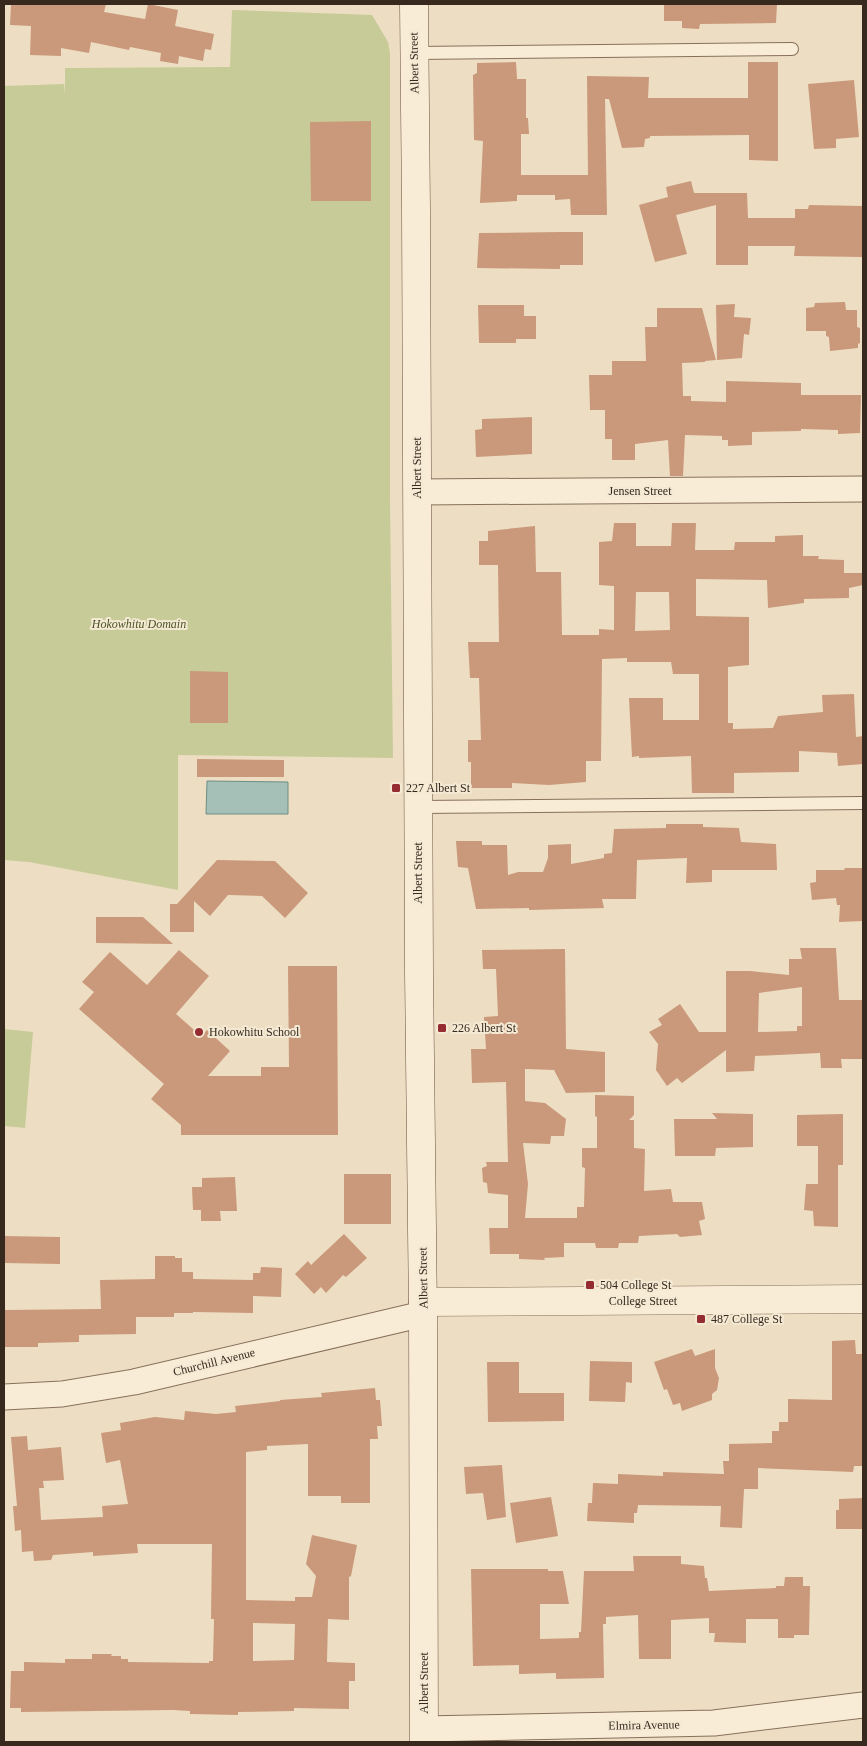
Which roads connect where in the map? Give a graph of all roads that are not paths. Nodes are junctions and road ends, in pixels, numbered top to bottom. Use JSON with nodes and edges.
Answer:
{"nodes":[{"id":1,"x":414,"y":4,"type":"edge"},
{"id":2,"x":792,"y":49,"type":"dead end"},
{"id":3,"x":414,"y":53,"type":"junction"},
{"id":4,"x":863,"y":489,"type":"edge"},
{"id":5,"x":418,"y":492,"type":"junction"},
{"id":6,"x":863,"y":803,"type":"edge"},
{"id":7,"x":418,"y":807,"type":"junction"},
{"id":8,"x":863,"y":1299,"type":"edge"},
{"id":9,"x":423,"y":1308,"type":"junction"},
{"id":10,"x":4,"y":1397,"type":"edge"},
{"id":11,"x":863,"y":1705,"type":"edge"},
{"id":12,"x":424,"y":1736,"type":"edge"}],
"edges":[{"from":1,"to":3,"type":"main road","name":"Albert Street"},
{"from":2,"to":3,"type":"lane"},
{"from":3,"to":5,"type":"main road","name":"Albert Street"},
{"from":4,"to":5,"type":"street","name":"Jensen Street"},
{"from":5,"to":7,"type":"main road","name":"Albert Street"},
{"from":6,"to":7,"type":"lane"},
{"from":7,"to":9,"type":"main road","name":"Albert Street"},
{"from":8,"to":9,"type":"main road","name":"College Street"},
{"from":9,"to":10,"type":"street","name":"Churchill Avenue"},
{"from":9,"to":12,"type":"main road","name":"Albert Street"},
{"from":11,"to":12,"type":"street","name":"Elmira Avenue"}]}
